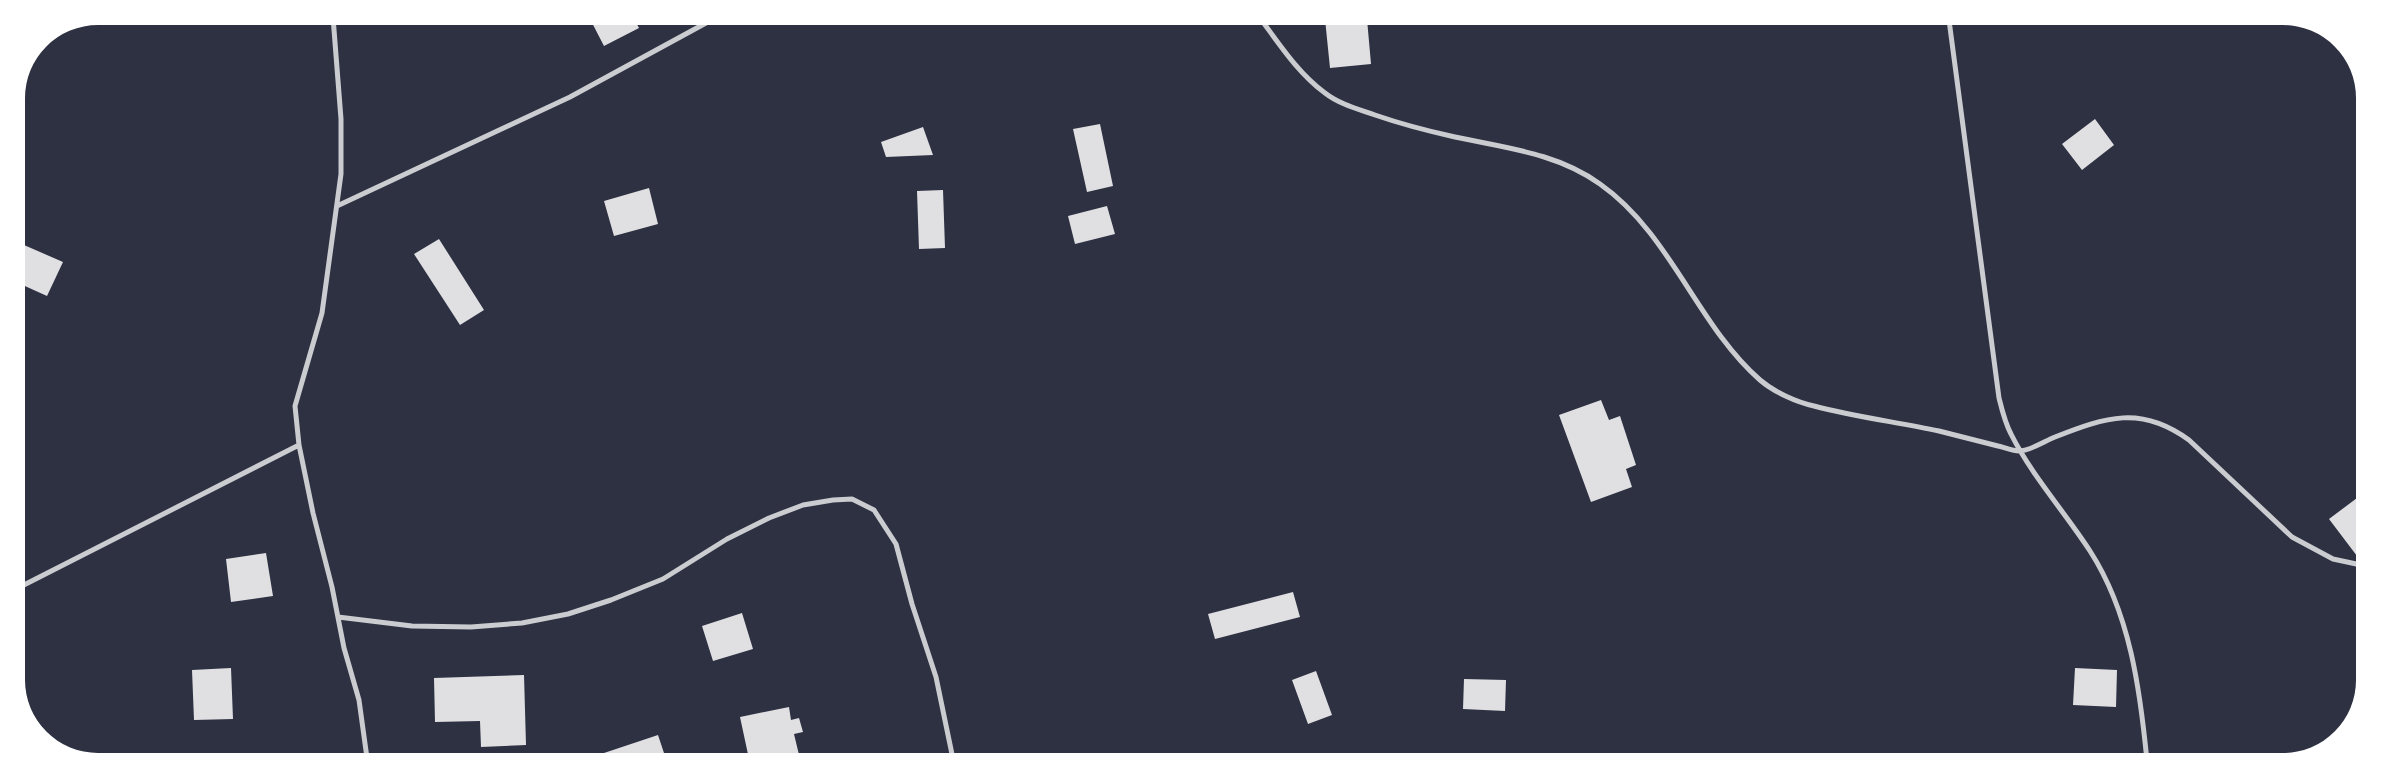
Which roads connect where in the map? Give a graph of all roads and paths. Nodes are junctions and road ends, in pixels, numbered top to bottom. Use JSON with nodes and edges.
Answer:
{"nodes":[{"id":1,"x":334,"y":25,"type":"edge"},
{"id":2,"x":702,"y":25,"type":"edge"},
{"id":3,"x":1265,"y":25,"type":"edge"},
{"id":4,"x":1949,"y":25,"type":"edge"},
{"id":5,"x":337,"y":206,"type":"junction"},
{"id":6,"x":299,"y":445,"type":"junction"},
{"id":7,"x":2021,"y":451,"type":"junction"},
{"id":8,"x":2356,"y":564,"type":"edge"},
{"id":9,"x":25,"y":584,"type":"edge"},
{"id":10,"x":338,"y":617,"type":"junction"},
{"id":11,"x":366,"y":753,"type":"edge"},
{"id":12,"x":952,"y":753,"type":"edge"},
{"id":13,"x":2146,"y":753,"type":"edge"}],
"edges":[{"from":1,"to":5,"type":"street"},
{"from":2,"to":5,"type":"street"},
{"from":3,"to":7,"type":"street"},
{"from":4,"to":7,"type":"street"},
{"from":5,"to":6,"type":"street"},
{"from":6,"to":9,"type":"street"},
{"from":6,"to":10,"type":"street"},
{"from":7,"to":8,"type":"street"},
{"from":7,"to":13,"type":"street"},
{"from":10,"to":11,"type":"street"},
{"from":10,"to":12,"type":"street"}]}
